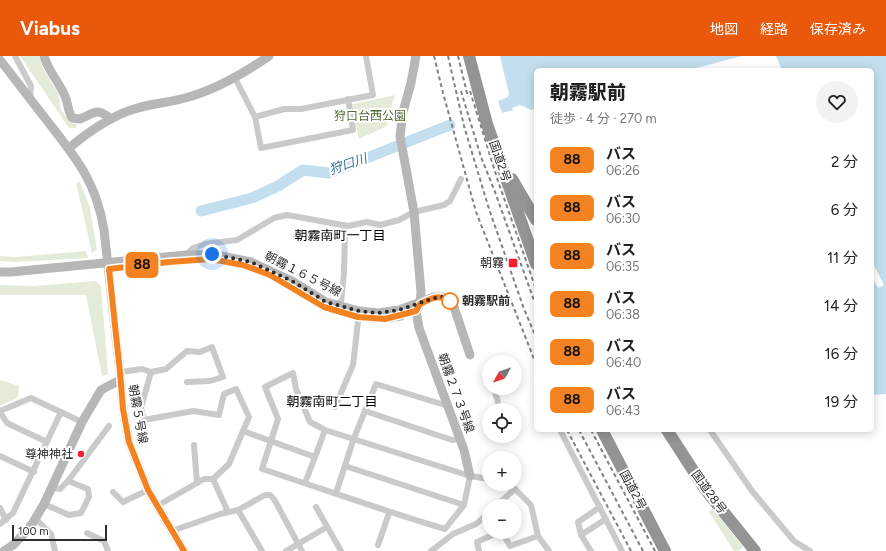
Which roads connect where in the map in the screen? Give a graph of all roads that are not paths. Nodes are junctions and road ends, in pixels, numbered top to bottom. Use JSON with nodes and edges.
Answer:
{"nodes":[{"id":1,"x":16,"y":56,"type":"edge"},
{"id":2,"x":44,"y":56,"type":"edge"},
{"id":3,"x":269,"y":56,"type":"edge"},
{"id":4,"x":366,"y":56,"type":"edge"},
{"id":5,"x":416,"y":56,"type":"edge"},
{"id":6,"x":469,"y":56,"type":"edge"},
{"id":7,"x":0,"y":60,"type":"edge"},
{"id":8,"x":235,"y":78,"type":"junction"},
{"id":9,"x":30,"y":98,"type":"junction"},
{"id":10,"x":348,"y":99,"type":"junction"},
{"id":11,"x":255,"y":117,"type":"junction"},
{"id":12,"x":111,"y":120,"type":"junction"},
{"id":13,"x":69,"y":148,"type":"junction"},
{"id":14,"x":501,"y":164,"type":"junction"},
{"id":15,"x":461,"y":179,"type":"dead end"},
{"id":16,"x":414,"y":212,"type":"junction"},
{"id":17,"x":534,"y":217,"type":"edge"},
{"id":18,"x":344,"y":225,"type":"junction"},
{"id":19,"x":532,"y":242,"type":"edge"},
{"id":20,"x":534,"y":253,"type":"edge"},
{"id":21,"x":186,"y":255,"type":"junction"},
{"id":22,"x":109,"y":266,"type":"junction"},
{"id":23,"x":0,"y":272,"type":"edge"},
{"id":24,"x":0,"y":275,"type":"edge"},
{"id":25,"x":418,"y":307,"type":"junction"},
{"id":26,"x":341,"y":310,"type":"junction"},
{"id":27,"x":358,"y":314,"type":"junction"},
{"id":28,"x":470,"y":355,"type":"dead end"},
{"id":29,"x":151,"y":372,"type":"junction"},
{"id":30,"x":120,"y":376,"type":"junction"},
{"id":31,"x":187,"y":382,"type":"dead end"},
{"id":32,"x":448,"y":406,"type":"junction"},
{"id":33,"x":335,"y":407,"type":"dead end"},
{"id":34,"x":366,"y":411,"type":"junction"},
{"id":35,"x":0,"y":412,"type":"edge"},
{"id":36,"x":61,"y":412,"type":"junction"},
{"id":37,"x":82,"y":422,"type":"junction"},
{"id":38,"x":109,"y":426,"type":"dead end"},
{"id":39,"x":325,"y":430,"type":"junction"},
{"id":40,"x":243,"y":431,"type":"junction"},
{"id":41,"x":561,"y":432,"type":"edge"},
{"id":42,"x":603,"y":432,"type":"edge"},
{"id":43,"x":668,"y":432,"type":"edge"},
{"id":44,"x":711,"y":432,"type":"edge"},
{"id":45,"x":354,"y":438,"type":"junction"},
{"id":46,"x":460,"y":439,"type":"junction"},
{"id":47,"x":47,"y":442,"type":"junction"},
{"id":48,"x":271,"y":442,"type":"junction"},
{"id":49,"x":194,"y":445,"type":"dead end"},
{"id":50,"x":0,"y":456,"type":"edge"},
{"id":51,"x":315,"y":456,"type":"junction"},
{"id":52,"x":345,"y":466,"type":"junction"},
{"id":53,"x":34,"y":472,"type":"junction"},
{"id":54,"x":470,"y":476,"type":"junction"},
{"id":55,"x":482,"y":478,"type":"edge"},
{"id":56,"x":213,"y":479,"type":"junction"},
{"id":57,"x":68,"y":481,"type":"junction"},
{"id":58,"x":305,"y":483,"type":"junction"},
{"id":59,"x":197,"y":484,"type":"junction"},
{"id":60,"x":51,"y":487,"type":"junction"},
{"id":61,"x":148,"y":490,"type":"junction"},
{"id":62,"x":512,"y":491,"type":"edge"},
{"id":63,"x":516,"y":491,"type":"edge"},
{"id":64,"x":113,"y":492,"type":"dead end"},
{"id":65,"x":336,"y":493,"type":"junction"},
{"id":66,"x":503,"y":499,"type":"edge"},
{"id":67,"x":44,"y":504,"type":"junction"},
{"id":68,"x":464,"y":505,"type":"junction"},
{"id":69,"x":157,"y":506,"type":"junction"},
{"id":70,"x":316,"y":507,"type":"dead end"},
{"id":71,"x":600,"y":507,"type":"junction"},
{"id":72,"x":0,"y":508,"type":"edge"},
{"id":73,"x":238,"y":510,"type":"junction"},
{"id":74,"x":228,"y":512,"type":"junction"},
{"id":75,"x":389,"y":512,"type":"junction"},
{"id":76,"x":35,"y":518,"type":"junction"},
{"id":77,"x":482,"y":519,"type":"edge"},
{"id":78,"x":606,"y":519,"type":"junction"},
{"id":79,"x":6,"y":520,"type":"junction"},
{"id":80,"x":0,"y":524,"type":"edge"},
{"id":81,"x":327,"y":527,"type":"junction"},
{"id":82,"x":172,"y":531,"type":"junction"},
{"id":83,"x":87,"y":533,"type":"dead end"},
{"id":84,"x":581,"y":535,"type":"junction"},
{"id":85,"x":538,"y":536,"type":"junction"},
{"id":86,"x":484,"y":539,"type":"edge"},
{"id":87,"x":506,"y":539,"type":"edge"},
{"id":88,"x":299,"y":544,"type":"junction"},
{"id":89,"x":378,"y":545,"type":"dead end"},
{"id":90,"x":4,"y":551,"type":"edge"},
{"id":91,"x":55,"y":551,"type":"edge"},
{"id":92,"x":108,"y":551,"type":"edge"},
{"id":93,"x":184,"y":551,"type":"edge"},
{"id":94,"x":262,"y":551,"type":"edge"},
{"id":95,"x":286,"y":551,"type":"edge"},
{"id":96,"x":302,"y":551,"type":"edge"},
{"id":97,"x":341,"y":551,"type":"edge"},
{"id":98,"x":431,"y":551,"type":"edge"},
{"id":99,"x":479,"y":551,"type":"edge"},
{"id":100,"x":549,"y":551,"type":"edge"},
{"id":101,"x":591,"y":551,"type":"edge"},
{"id":102,"x":622,"y":551,"type":"edge"},
{"id":103,"x":665,"y":551,"type":"edge"},
{"id":104,"x":755,"y":551,"type":"edge"},
{"id":105,"x":810,"y":551,"type":"edge"}],
"edges":[{"from":1,"to":9,"type":"street"},
{"from":2,"to":12,"type":"street"},
{"from":3,"to":8,"type":"street"},
{"from":4,"to":10,"type":"street"},
{"from":5,"to":16,"type":"street","name":"朝霧２７３号線"},
{"from":6,"to":14,"type":"highway","name":"国道2号"},
{"from":7,"to":9,"type":"street","name":"朝霧５号線"},
{"from":8,"to":11,"type":"street"},
{"from":8,"to":12,"type":"street"},
{"from":9,"to":13,"type":"street","name":"朝霧５号線"},
{"from":10,"to":11,"type":"street"},
{"from":10,"to":11,"type":"street"},
{"from":12,"to":13,"type":"street"},
{"from":13,"to":22,"type":"street","name":"朝霧５号線"},
{"from":14,"to":17,"type":"highway"},
{"from":14,"to":19,"type":"highway","name":"国道2号"},
{"from":15,"to":16,"type":"street"},
{"from":16,"to":18,"type":"street"},
{"from":16,"to":25,"type":"street","name":"朝霧２７３号線"},
{"from":18,"to":21,"type":"street"},
{"from":18,"to":26,"type":"street"},
{"from":19,"to":20,"type":"highway","name":"国道2号"},
{"from":21,"to":22,"type":"street","name":"朝霧１６５号線"},
{"from":21,"to":26,"type":"street","name":"朝霧１６５号線"},
{"from":22,"to":23,"type":"street"},
{"from":22,"to":24,"type":"street"},
{"from":22,"to":26,"type":"street","name":"朝霧１６５号線"},
{"from":22,"to":30,"type":"street","name":"朝霧５号線"},
{"from":25,"to":27,"type":"street","name":"朝霧１６５号線"},
{"from":25,"to":28,"type":"street","name":"朝霧１６５号線"},
{"from":25,"to":32,"type":"street","name":"朝霧２７３号線"},
{"from":26,"to":27,"type":"street","name":"朝霧１６５号線"},
{"from":27,"to":33,"type":"street"},
{"from":29,"to":30,"type":"street"},
{"from":29,"to":31,"type":"street"},
{"from":29,"to":40,"type":"street"},
{"from":30,"to":37,"type":"street"},
{"from":30,"to":61,"type":"street","name":"朝霧５号線"},
{"from":32,"to":34,"type":"street"},
{"from":32,"to":46,"type":"street","name":"朝霧２７３号線"},
{"from":34,"to":45,"type":"street"},
{"from":34,"to":46,"type":"street"},
{"from":35,"to":36,"type":"street"},
{"from":35,"to":47,"type":"street"},
{"from":36,"to":37,"type":"street"},
{"from":36,"to":47,"type":"street"},
{"from":37,"to":60,"type":"street"},
{"from":38,"to":57,"type":"street"},
{"from":39,"to":45,"type":"street"},
{"from":39,"to":48,"type":"street"},
{"from":39,"to":51,"type":"street"},
{"from":40,"to":48,"type":"street"},
{"from":40,"to":56,"type":"street"},
{"from":41,"to":71,"type":"street"},
{"from":42,"to":103,"type":"highway","name":"国道2号"},
{"from":43,"to":104,"type":"highway","name":"国道28号"},
{"from":44,"to":105,"type":"street"},
{"from":45,"to":52,"type":"street"},
{"from":45,"to":54,"type":"street"},
{"from":46,"to":54,"type":"street","name":"朝霧２７３号線"},
{"from":47,"to":53,"type":"street"},
{"from":48,"to":51,"type":"street"},
{"from":48,"to":58,"type":"street","name":"朝霧２７３号線"},
{"from":49,"to":59,"type":"street"},
{"from":50,"to":53,"type":"street"},
{"from":51,"to":58,"type":"street"},
{"from":52,"to":65,"type":"street"},
{"from":52,"to":68,"type":"street"},
{"from":53,"to":79,"type":"street"},
{"from":54,"to":55,"type":"street"},
{"from":54,"to":68,"type":"street","name":"朝霧２７３号線"},
{"from":56,"to":59,"type":"street"},
{"from":56,"to":74,"type":"street"},
{"from":57,"to":60,"type":"street"},
{"from":57,"to":67,"type":"street"},
{"from":58,"to":65,"type":"street","name":"朝霧２７３号線"},
{"from":59,"to":69,"type":"street"},
{"from":60,"to":67,"type":"street"},
{"from":61,"to":64,"type":"street"},
{"from":61,"to":69,"type":"street","name":"朝霧５号線"},
{"from":62,"to":66,"type":"street"},
{"from":63,"to":85,"type":"street"},
{"from":65,"to":75,"type":"street","name":"朝霧２７３号線"},
{"from":67,"to":76,"type":"street"},
{"from":68,"to":75,"type":"street","name":"朝霧２７３号線"},
{"from":69,"to":82,"type":"street","name":"朝霧５号線"},
{"from":70,"to":81,"type":"street"},
{"from":71,"to":78,"type":"street"},
{"from":71,"to":84,"type":"street"},
{"from":72,"to":79,"type":"street"},
{"from":73,"to":74,"type":"street"},
{"from":73,"to":88,"type":"street"},
{"from":73,"to":94,"type":"street"},
{"from":74,"to":82,"type":"street"},
{"from":75,"to":89,"type":"street"},
{"from":76,"to":90,"type":"street"},
{"from":76,"to":91,"type":"street"},
{"from":77,"to":98,"type":"street"},
{"from":78,"to":84,"type":"street"},
{"from":78,"to":102,"type":"street"},
{"from":79,"to":80,"type":"street"},
{"from":81,"to":88,"type":"street"},
{"from":81,"to":97,"type":"street"},
{"from":82,"to":93,"type":"street","name":"朝霧５号線"},
{"from":83,"to":92,"type":"street"},
{"from":84,"to":101,"type":"street"},
{"from":85,"to":87,"type":"street"},
{"from":85,"to":100,"type":"street"},
{"from":86,"to":99,"type":"street"},
{"from":88,"to":95,"type":"street"},
{"from":88,"to":96,"type":"street"}]}
